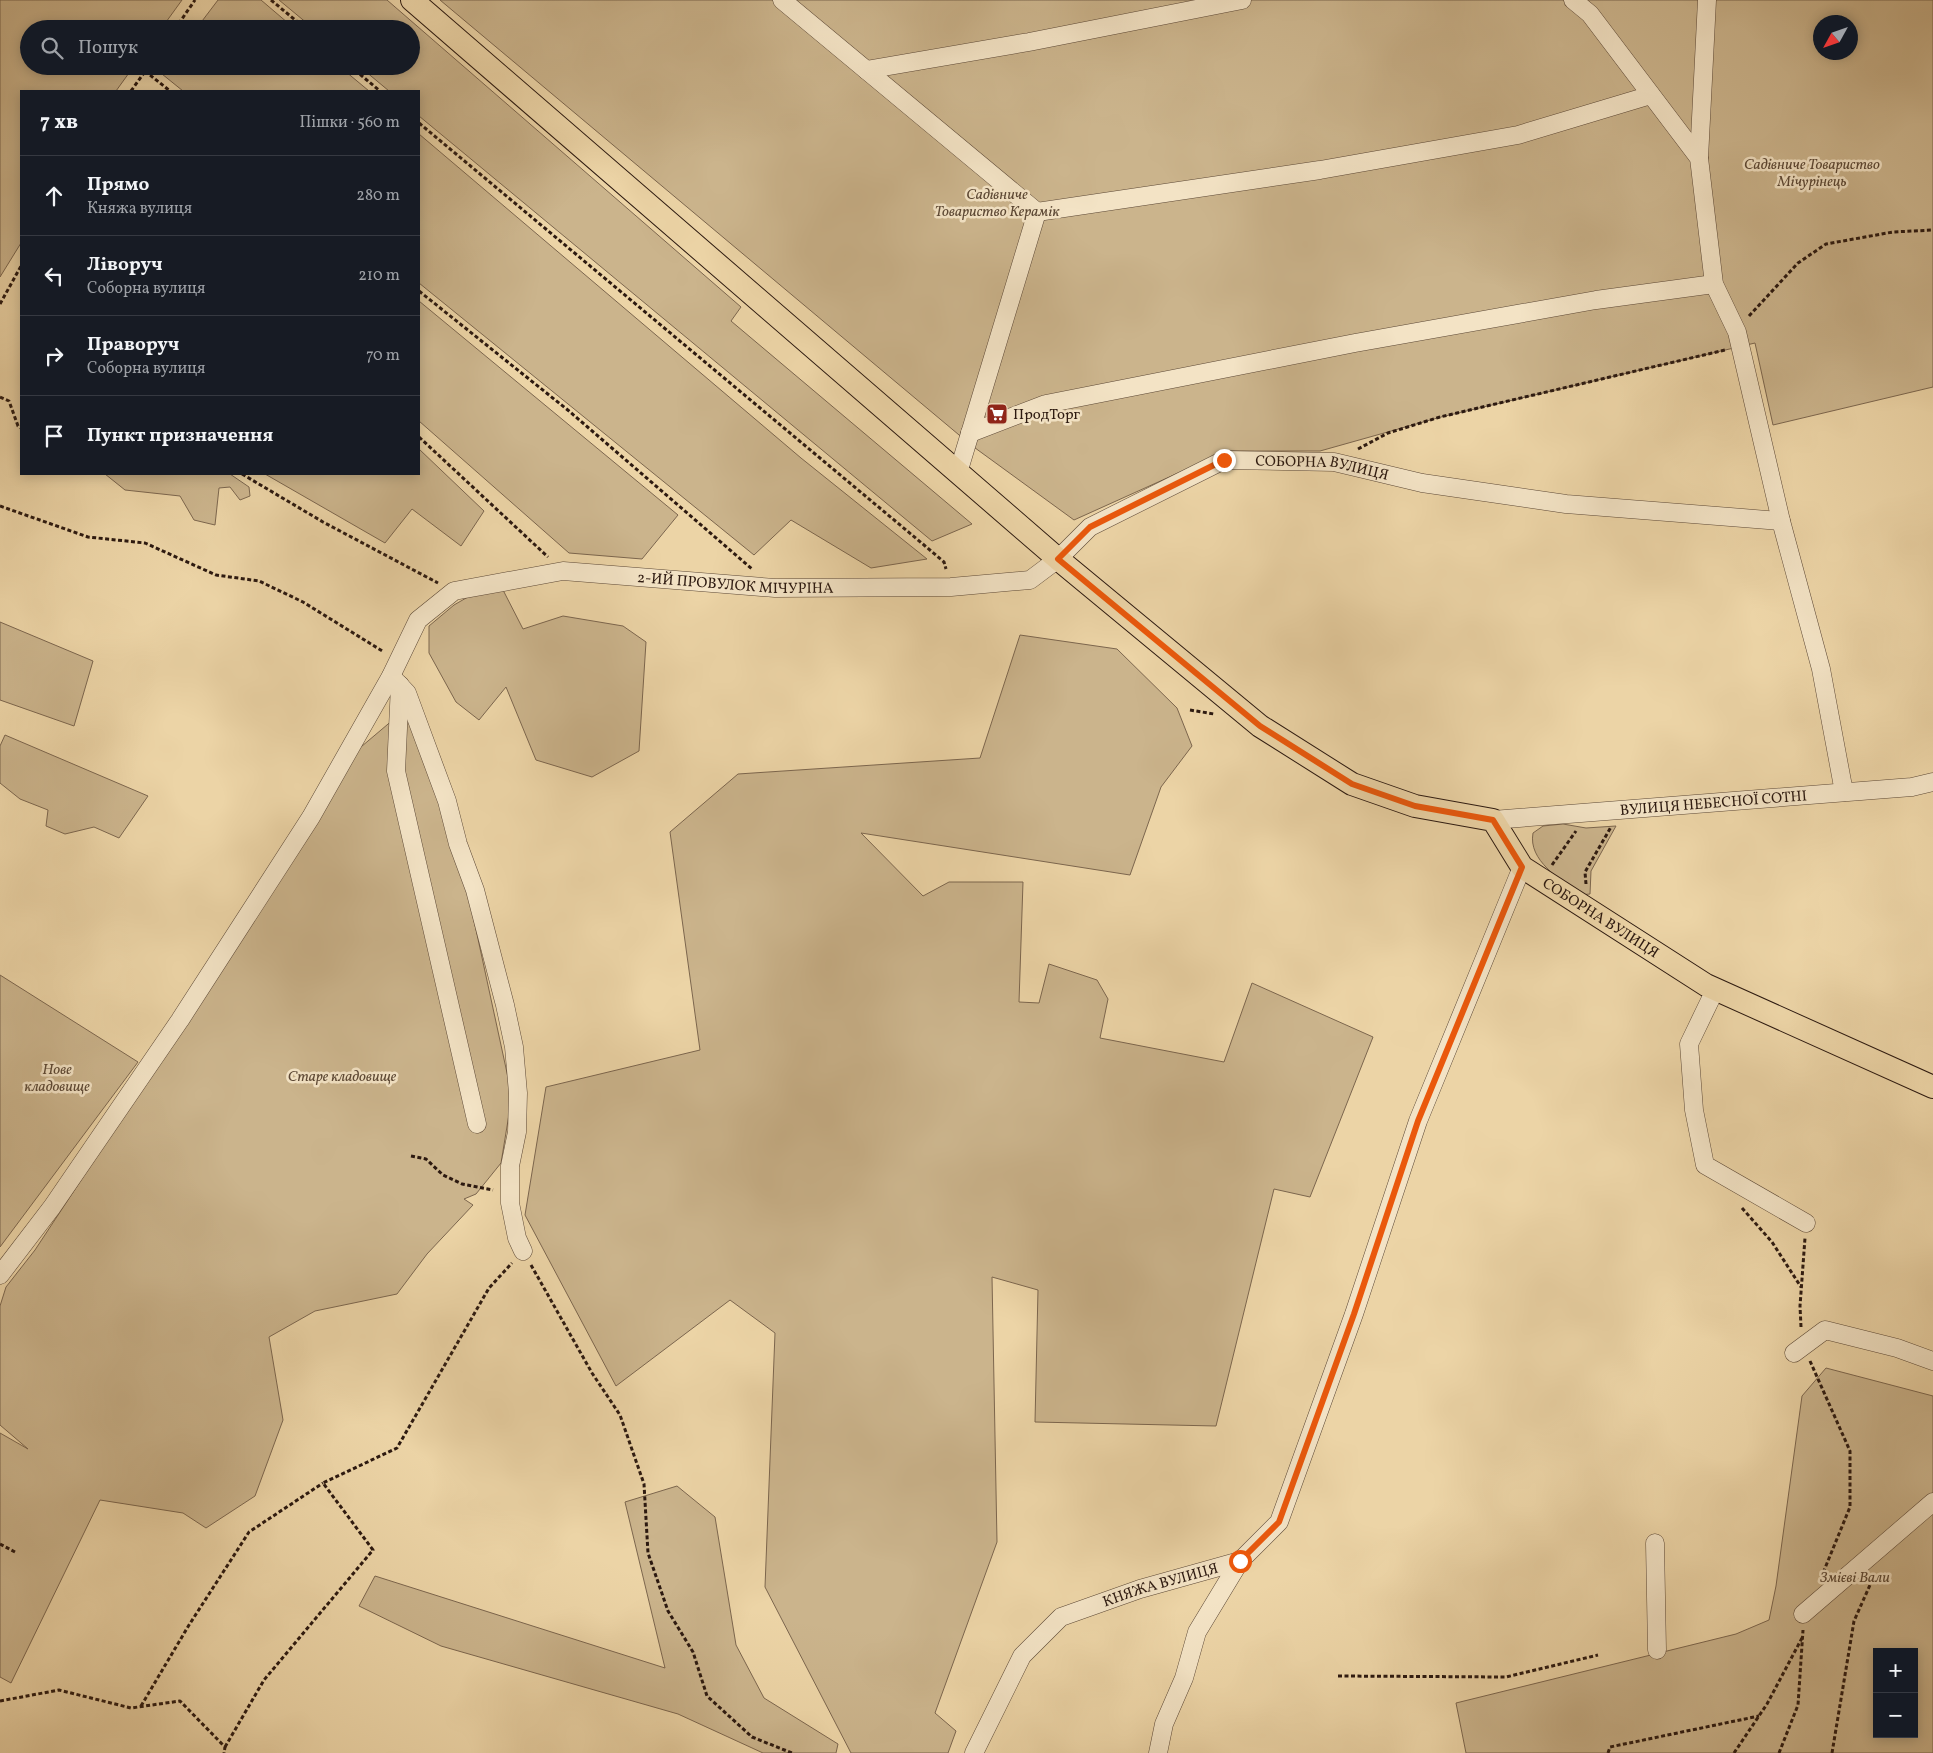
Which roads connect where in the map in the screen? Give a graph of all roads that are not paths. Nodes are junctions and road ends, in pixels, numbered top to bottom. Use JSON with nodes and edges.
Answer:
{"nodes":[{"id":1,"x":412,"y":0,"type":"edge"},
{"id":2,"x":782,"y":0,"type":"edge"},
{"id":3,"x":1242,"y":0,"type":"edge"},
{"id":4,"x":1573,"y":0,"type":"edge"},
{"id":5,"x":1707,"y":0,"type":"edge"},
{"id":6,"x":866,"y":70,"type":"junction"},
{"id":7,"x":1650,"y":95,"type":"junction"},
{"id":8,"x":1698,"y":158,"type":"junction"},
{"id":9,"x":1037,"y":212,"type":"junction"},
{"id":10,"x":1714,"y":284,"type":"junction"},
{"id":11,"x":970,"y":433,"type":"junction"},
{"id":12,"x":958,"y":473,"type":"junction"},
{"id":13,"x":1782,"y":521,"type":"junction"},
{"id":14,"x":1058,"y":559,"type":"junction"},
{"id":15,"x":396,"y":674,"type":"junction"},
{"id":16,"x":1933,"y":782,"type":"edge"},
{"id":17,"x":1844,"y":792,"type":"junction"},
{"id":18,"x":1493,"y":820,"type":"junction"},
{"id":19,"x":1522,"y":867,"type":"junction"},
{"id":20,"x":1715,"y":990,"type":"junction"},
{"id":21,"x":1933,"y":1086,"type":"edge"},
{"id":22,"x":477,"y":1124,"type":"dead end"},
{"id":23,"x":1806,"y":1223,"type":"road end"},
{"id":24,"x":523,"y":1251,"type":"road end"},
{"id":25,"x":0,"y":1275,"type":"edge"},
{"id":26,"x":1798,"y":1349,"type":"road end"},
{"id":27,"x":1933,"y":1361,"type":"edge"},
{"id":28,"x":1933,"y":1502,"type":"edge"},
{"id":29,"x":1655,"y":1543,"type":"dead end"},
{"id":30,"x":1240,"y":1561,"type":"junction"},
{"id":31,"x":1803,"y":1614,"type":"road end"},
{"id":32,"x":1657,"y":1650,"type":"dead end"},
{"id":33,"x":974,"y":1753,"type":"edge"},
{"id":34,"x":1158,"y":1753,"type":"edge"}],
"edges":[{"from":1,"to":12,"type":"main road"},
{"from":2,"to":6,"type":"street"},
{"from":3,"to":6,"type":"street"},
{"from":4,"to":7,"type":"street"},
{"from":5,"to":8,"type":"street"},
{"from":6,"to":9,"type":"street"},
{"from":7,"to":8,"type":"street"},
{"from":7,"to":9,"type":"street"},
{"from":8,"to":10,"type":"street"},
{"from":9,"to":11,"type":"street"},
{"from":10,"to":11,"type":"street"},
{"from":10,"to":13,"type":"street"},
{"from":11,"to":12,"type":"street"},
{"from":12,"to":14,"type":"main road"},
{"from":13,"to":14,"type":"street","name":"СОБОРНА ВУЛИЦЯ"},
{"from":13,"to":17,"type":"street"},
{"from":14,"to":15,"type":"street","name":"2-ИЙ ПРОВУЛОК МІЧУРІНА"},
{"from":14,"to":18,"type":"main road"},
{"from":15,"to":22,"type":"street"},
{"from":15,"to":24,"type":"street"},
{"from":15,"to":25,"type":"street"},
{"from":16,"to":17,"type":"street","name":"ВУЛИЦЯ НЕБЕСНОЇ СОТНІ"},
{"from":17,"to":18,"type":"street","name":"ВУЛИЦЯ НЕБЕСНОЇ СОТНІ"},
{"from":18,"to":19,"type":"main road","name":"СОБОРНА ВУЛИЦЯ"},
{"from":19,"to":20,"type":"main road","name":"СОБОРНА ВУЛИЦЯ"},
{"from":19,"to":30,"type":"street","name":"КНЯЖА ВУЛИЦЯ"},
{"from":20,"to":21,"type":"main road","name":"СОБОРНА ВУЛИЦЯ"},
{"from":20,"to":23,"type":"street"},
{"from":26,"to":27,"type":"street"},
{"from":28,"to":31,"type":"street"},
{"from":29,"to":32,"type":"street"},
{"from":30,"to":33,"type":"street","name":"КНЯЖА ВУЛИЦЯ"},
{"from":30,"to":34,"type":"street"}]}
